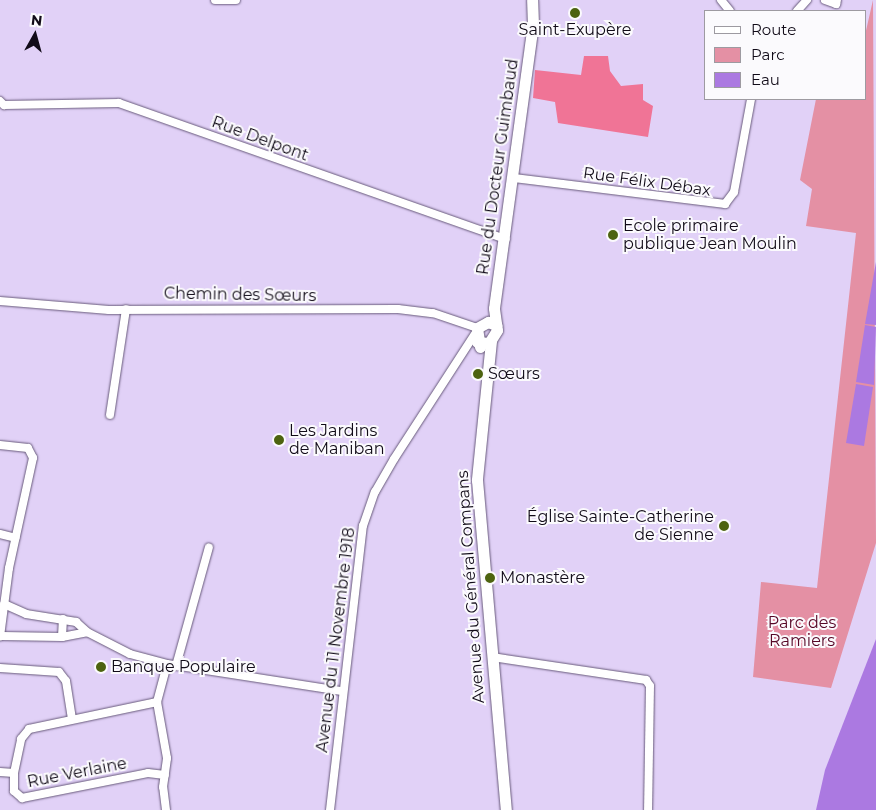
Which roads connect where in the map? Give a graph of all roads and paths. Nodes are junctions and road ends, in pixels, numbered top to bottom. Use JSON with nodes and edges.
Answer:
{"nodes":[{"id":1,"x":215,"y":0,"type":"edge"},
{"id":2,"x":236,"y":0,"type":"edge"},
{"id":3,"x":532,"y":0,"type":"edge"},
{"id":4,"x":721,"y":0,"type":"edge"},
{"id":5,"x":807,"y":0,"type":"edge"},
{"id":6,"x":825,"y":0,"type":"edge"},
{"id":7,"x":836,"y":2,"type":"edge"},
{"id":8,"x":729,"y":10,"type":"edge"},
{"id":9,"x":798,"y":10,"type":"edge"},
{"id":10,"x":751,"y":100,"type":"edge"},
{"id":11,"x":2,"y":103,"type":"edge"},
{"id":12,"x":514,"y":178,"type":"junction"},
{"id":13,"x":506,"y":239,"type":"junction"},
{"id":14,"x":0,"y":301,"type":"edge"},
{"id":15,"x":126,"y":309,"type":"junction"},
{"id":16,"x":483,"y":336,"type":"junction"},
{"id":17,"x":464,"y":352,"type":"junction"},
{"id":18,"x":110,"y":415,"type":"dead end"},
{"id":19,"x":0,"y":446,"type":"edge"},
{"id":20,"x":0,"y":534,"type":"edge"},
{"id":21,"x":16,"y":538,"type":"junction"},
{"id":22,"x":209,"y":547,"type":"dead end"},
{"id":23,"x":4,"y":604,"type":"junction"},
{"id":24,"x":63,"y":619,"type":"junction"},
{"id":25,"x":87,"y":632,"type":"junction"},
{"id":26,"x":1,"y":636,"type":"edge"},
{"id":27,"x":62,"y":637,"type":"junction"},
{"id":28,"x":492,"y":657,"type":"junction"},
{"id":29,"x":167,"y":664,"type":"junction"},
{"id":30,"x":176,"y":666,"type":"junction"},
{"id":31,"x":0,"y":668,"type":"edge"},
{"id":32,"x":342,"y":691,"type":"junction"},
{"id":33,"x":157,"y":702,"type":"junction"},
{"id":34,"x":72,"y":718,"type":"junction"},
{"id":35,"x":0,"y":772,"type":"edge"},
{"id":36,"x":14,"y":773,"type":"junction"},
{"id":37,"x":165,"y":775,"type":"junction"},
{"id":38,"x":166,"y":810,"type":"edge"},
{"id":39,"x":330,"y":810,"type":"edge"},
{"id":40,"x":506,"y":810,"type":"edge"},
{"id":41,"x":648,"y":810,"type":"edge"}],
"edges":[{"from":1,"to":2,"type":"street"},
{"from":3,"to":12,"type":"main road","name":"Rue du Docteur Guimbaud"},
{"from":4,"to":8,"type":"street"},
{"from":5,"to":9,"type":"street"},
{"from":6,"to":7,"type":"street"},
{"from":10,"to":12,"type":"street","name":"Rue Félix Débax"},
{"from":11,"to":13,"type":"street","name":"Rue Delpont"},
{"from":12,"to":13,"type":"main road","name":"Rue du Docteur Guimbaud"},
{"from":13,"to":16,"type":"main road","name":"Rue du Docteur Guimbaud"},
{"from":14,"to":15,"type":"street","name":"Chemin des Sœurs"},
{"from":15,"to":16,"type":"street","name":"Chemin des Sœurs"},
{"from":15,"to":18,"type":"street"},
{"from":16,"to":17,"type":"street"},
{"from":16,"to":17,"type":"street","name":"Avenue du 11 Novembre 1918"},
{"from":16,"to":28,"type":"main road","name":"Avenue du Général Compans"},
{"from":17,"to":32,"type":"street","name":"Avenue du 11 Novembre 1918"},
{"from":19,"to":21,"type":"street"},
{"from":20,"to":21,"type":"street"},
{"from":21,"to":23,"type":"street"},
{"from":22,"to":30,"type":"street"},
{"from":23,"to":24,"type":"street"},
{"from":23,"to":26,"type":"street"},
{"from":24,"to":25,"type":"street"},
{"from":24,"to":27,"type":"street"},
{"from":25,"to":27,"type":"street"},
{"from":25,"to":29,"type":"street"},
{"from":26,"to":27,"type":"street"},
{"from":28,"to":40,"type":"main road","name":"Avenue du Général Compans"},
{"from":28,"to":41,"type":"street"},
{"from":29,"to":30,"type":"street"},
{"from":29,"to":33,"type":"street"},
{"from":30,"to":32,"type":"street"},
{"from":31,"to":34,"type":"street"},
{"from":32,"to":39,"type":"street","name":"Avenue du 11 Novembre 1918"},
{"from":33,"to":34,"type":"street"},
{"from":33,"to":37,"type":"street"},
{"from":34,"to":36,"type":"street"},
{"from":35,"to":36,"type":"street"},
{"from":36,"to":37,"type":"street","name":"Rue Verlaine"},
{"from":37,"to":38,"type":"street"}]}
